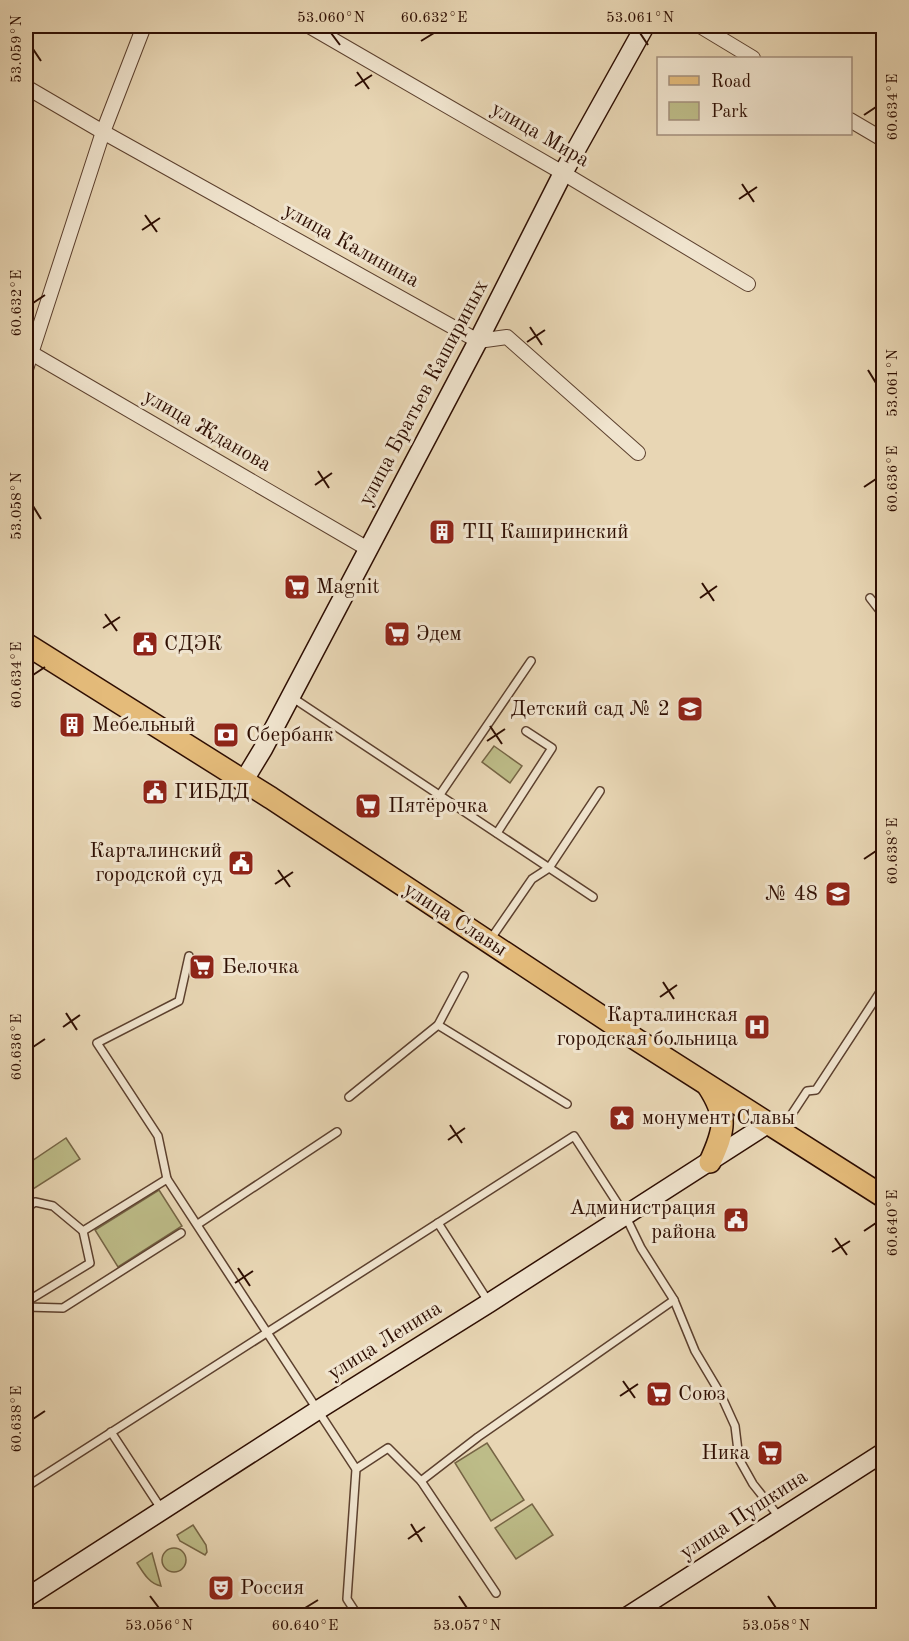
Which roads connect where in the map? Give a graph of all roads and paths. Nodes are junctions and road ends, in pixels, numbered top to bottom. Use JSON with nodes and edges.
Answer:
{"nodes":[{"id":1,"x":144,"y":26,"type":"edge"},
{"id":2,"x":309,"y":26,"type":"edge"},
{"id":3,"x":645,"y":26,"type":"edge"},
{"id":4,"x":700,"y":26,"type":"edge"},
{"id":5,"x":751,"y":57,"type":"edge"},
{"id":6,"x":26,"y":87,"type":"edge"},
{"id":7,"x":852,"y":121,"type":"edge"},
{"id":8,"x":103,"y":132,"type":"junction"},
{"id":9,"x":884,"y":140,"type":"edge"},
{"id":10,"x":563,"y":173,"type":"junction"},
{"id":11,"x":748,"y":284,"type":"dead end"},
{"id":12,"x":478,"y":341,"type":"junction"},
{"id":13,"x":29,"y":352,"type":"edge"},
{"id":14,"x":26,"y":369,"type":"edge"},
{"id":15,"x":638,"y":453,"type":"dead end"},
{"id":16,"x":368,"y":549,"type":"junction"},
{"id":17,"x":870,"y":598,"type":"dead end"},
{"id":18,"x":884,"y":616,"type":"edge"},
{"id":19,"x":26,"y":644,"type":"edge"},
{"id":20,"x":531,"y":660,"type":"dead end"},
{"id":21,"x":290,"y":696,"type":"junction"},
{"id":22,"x":526,"y":731,"type":"dead end"},
{"id":23,"x":243,"y":782,"type":"junction"},
{"id":24,"x":600,"y":791,"type":"dead end"},
{"id":25,"x":439,"y":796,"type":"junction"},
{"id":26,"x":497,"y":833,"type":"junction"},
{"id":27,"x":549,"y":868,"type":"junction"},
{"id":28,"x":592,"y":897,"type":"dead end"},
{"id":29,"x":488,"y":943,"type":"junction"},
{"id":30,"x":189,"y":956,"type":"dead end"},
{"id":31,"x":464,"y":976,"type":"dead end"},
{"id":32,"x":884,"y":986,"type":"edge"},
{"id":33,"x":438,"y":1025,"type":"junction"},
{"id":34,"x":706,"y":1083,"type":"junction"},
{"id":35,"x":349,"y":1097,"type":"dead end"},
{"id":36,"x":567,"y":1104,"type":"dead end"},
{"id":37,"x":775,"y":1127,"type":"junction"},
{"id":38,"x":337,"y":1132,"type":"dead end"},
{"id":39,"x":710,"y":1162,"type":"junction"},
{"id":40,"x":167,"y":1179,"type":"junction"},
{"id":41,"x":884,"y":1197,"type":"edge"},
{"id":42,"x":26,"y":1208,"type":"edge"},
{"id":43,"x":625,"y":1215,"type":"junction"},
{"id":44,"x":438,"y":1223,"type":"junction"},
{"id":45,"x":198,"y":1224,"type":"junction"},
{"id":46,"x":83,"y":1231,"type":"junction"},
{"id":47,"x":181,"y":1233,"type":"dead end"},
{"id":48,"x":674,"y":1300,"type":"junction"},
{"id":49,"x":26,"y":1302,"type":"edge"},
{"id":50,"x":489,"y":1303,"type":"junction"},
{"id":51,"x":26,"y":1307,"type":"edge"},
{"id":52,"x":266,"y":1332,"type":"junction"},
{"id":53,"x":318,"y":1410,"type":"junction"},
{"id":54,"x":111,"y":1432,"type":"junction"},
{"id":55,"x":884,"y":1452,"type":"edge"},
{"id":56,"x":356,"y":1469,"type":"junction"},
{"id":57,"x":421,"y":1481,"type":"junction"},
{"id":58,"x":26,"y":1487,"type":"edge"},
{"id":59,"x":162,"y":1510,"type":"junction"},
{"id":60,"x":780,"y":1518,"type":"junction"},
{"id":61,"x":496,"y":1593,"type":"dead end"},
{"id":62,"x":26,"y":1598,"type":"edge"},
{"id":63,"x":358,"y":1616,"type":"edge"},
{"id":64,"x":628,"y":1616,"type":"edge"}],
"edges":[{"from":1,"to":8,"type":"street"},
{"from":2,"to":10,"type":"street","name":"улица Мира"},
{"from":3,"to":10,"type":"street","name":"улица Братьев Кашириных"},
{"from":4,"to":5,"type":"street"},
{"from":6,"to":8,"type":"street","name":"улица Калинина"},
{"from":7,"to":9,"type":"street"},
{"from":8,"to":12,"type":"street","name":"улица Калинина"},
{"from":8,"to":13,"type":"street"},
{"from":10,"to":11,"type":"street","name":"улица Мира"},
{"from":10,"to":12,"type":"street","name":"улица Братьев Кашириных"},
{"from":12,"to":15,"type":"street"},
{"from":12,"to":16,"type":"street","name":"улица Братьев Кашириных"},
{"from":13,"to":14,"type":"street"},
{"from":13,"to":16,"type":"street","name":"улица Жданова"},
{"from":16,"to":21,"type":"street","name":"улица Братьев Кашириных"},
{"from":17,"to":18,"type":"lane"},
{"from":19,"to":23,"type":"main road","name":"улица Славы"},
{"from":20,"to":25,"type":"lane"},
{"from":21,"to":23,"type":"street","name":"улица Братьев Кашириных"},
{"from":21,"to":25,"type":"lane"},
{"from":22,"to":26,"type":"lane"},
{"from":23,"to":29,"type":"main road","name":"улица Славы"},
{"from":24,"to":27,"type":"lane"},
{"from":25,"to":26,"type":"lane"},
{"from":26,"to":27,"type":"lane"},
{"from":27,"to":28,"type":"lane"},
{"from":27,"to":29,"type":"lane"},
{"from":29,"to":34,"type":"main road","name":"улица Славы"},
{"from":30,"to":40,"type":"lane"},
{"from":31,"to":33,"type":"lane"},
{"from":32,"to":37,"type":"lane"},
{"from":33,"to":35,"type":"lane"},
{"from":33,"to":36,"type":"lane"},
{"from":34,"to":37,"type":"main road","name":"улица Славы"},
{"from":34,"to":39,"type":"main road"},
{"from":37,"to":39,"type":"street","name":"улица Ленина"},
{"from":37,"to":41,"type":"main road","name":"улица Славы"},
{"from":38,"to":45,"type":"lane"},
{"from":39,"to":43,"type":"street","name":"улица Ленина"},
{"from":40,"to":45,"type":"lane"},
{"from":40,"to":46,"type":"lane"},
{"from":42,"to":46,"type":"lane"},
{"from":43,"to":44,"type":"lane"},
{"from":43,"to":48,"type":"lane"},
{"from":43,"to":50,"type":"street","name":"улица Ленина"},
{"from":44,"to":50,"type":"lane"},
{"from":44,"to":52,"type":"lane"},
{"from":45,"to":52,"type":"lane"},
{"from":46,"to":49,"type":"lane"},
{"from":47,"to":51,"type":"lane"},
{"from":48,"to":57,"type":"lane"},
{"from":48,"to":60,"type":"lane"},
{"from":50,"to":53,"type":"street","name":"улица Ленина"},
{"from":52,"to":53,"type":"lane"},
{"from":52,"to":54,"type":"lane"},
{"from":53,"to":56,"type":"lane"},
{"from":53,"to":59,"type":"street","name":"улица Ленина"},
{"from":54,"to":58,"type":"lane"},
{"from":54,"to":59,"type":"lane"},
{"from":55,"to":60,"type":"street","name":"улица Пушкина"},
{"from":56,"to":57,"type":"lane"},
{"from":56,"to":63,"type":"lane"},
{"from":57,"to":61,"type":"lane"},
{"from":59,"to":62,"type":"street","name":"улица Ленина"},
{"from":60,"to":64,"type":"street","name":"улица Пушкина"}]}
